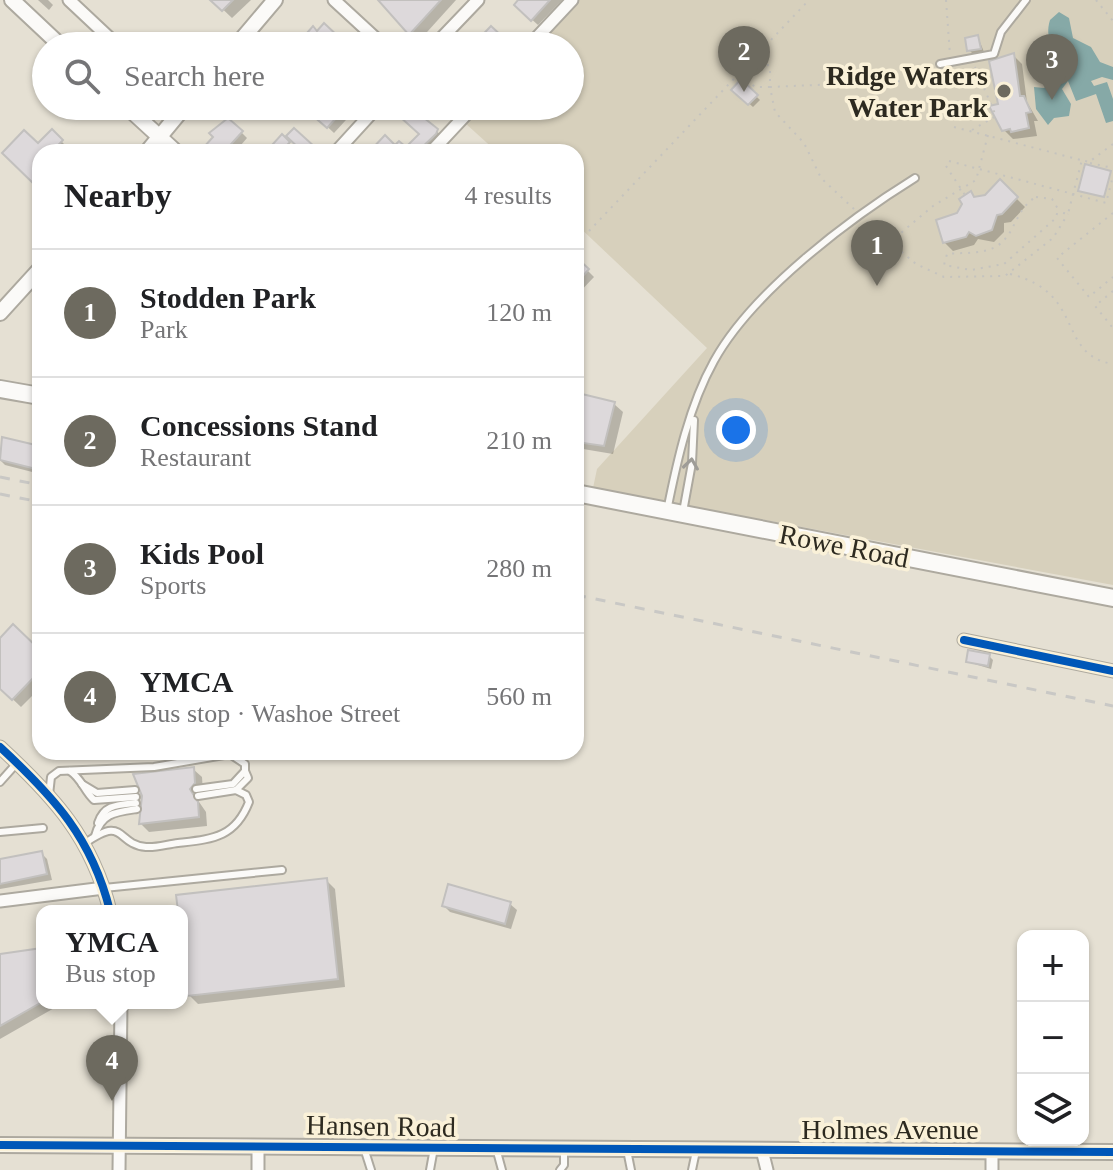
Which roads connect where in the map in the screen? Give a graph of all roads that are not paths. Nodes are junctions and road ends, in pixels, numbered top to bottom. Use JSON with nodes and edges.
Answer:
{"nodes":[{"id":1,"x":12,"y":0,"type":"edge"},
{"id":2,"x":275,"y":0,"type":"edge"},
{"id":3,"x":334,"y":0,"type":"edge"},
{"id":4,"x":478,"y":0,"type":"edge"},
{"id":5,"x":572,"y":0,"type":"edge"},
{"id":6,"x":1026,"y":0,"type":"edge"},
{"id":7,"x":71,"y":1,"type":"edge"},
{"id":8,"x":46,"y":32,"type":"edge"},
{"id":9,"x":103,"y":32,"type":"edge"},
{"id":10,"x":248,"y":32,"type":"edge"},
{"id":11,"x":369,"y":32,"type":"edge"},
{"id":12,"x":447,"y":32,"type":"edge"},
{"id":13,"x":542,"y":32,"type":"edge"},
{"id":14,"x":940,"y":64,"type":"dead end"},
{"id":15,"x":141,"y":120,"type":"edge"},
{"id":16,"x":173,"y":120,"type":"edge"},
{"id":17,"x":365,"y":120,"type":"edge"},
{"id":18,"x":460,"y":120,"type":"edge"},
{"id":19,"x":160,"y":137,"type":"junction"},
{"id":20,"x":154,"y":144,"type":"edge"},
{"id":21,"x":167,"y":144,"type":"edge"},
{"id":22,"x":343,"y":144,"type":"edge"},
{"id":23,"x":438,"y":144,"type":"edge"},
{"id":24,"x":915,"y":178,"type":"dead end"},
{"id":25,"x":32,"y":278,"type":"edge"},
{"id":26,"x":0,"y":313,"type":"edge"},
{"id":27,"x":0,"y":389,"type":"edge"},
{"id":28,"x":32,"y":395,"type":"edge"},
{"id":29,"x":695,"y":412,"type":"junction"},
{"id":30,"x":584,"y":495,"type":"edge"},
{"id":31,"x":674,"y":513,"type":"junction"},
{"id":32,"x":1113,"y":598,"type":"edge"},
{"id":33,"x":964,"y":640,"type":"dead end"},
{"id":34,"x":1113,"y":671,"type":"edge"},
{"id":35,"x":0,"y":747,"type":"edge"},
{"id":36,"x":195,"y":760,"type":"edge"},
{"id":37,"x":239,"y":760,"type":"edge"},
{"id":38,"x":17,"y":763,"type":"junction"},
{"id":39,"x":69,"y":771,"type":"junction"},
{"id":40,"x":0,"y":782,"type":"edge"},
{"id":41,"x":237,"y":787,"type":"junction"},
{"id":42,"x":197,"y":792,"type":"dead end"},
{"id":43,"x":49,"y":795,"type":"junction"},
{"id":44,"x":43,"y":828,"type":"dead end"},
{"id":45,"x":0,"y":832,"type":"edge"},
{"id":46,"x":89,"y":840,"type":"junction"},
{"id":47,"x":282,"y":870,"type":"dead end"},
{"id":48,"x":104,"y":888,"type":"junction"},
{"id":49,"x":0,"y":901,"type":"edge"},
{"id":50,"x":108,"y":905,"type":"edge"},
{"id":51,"x":121,"y":1009,"type":"edge"},
{"id":52,"x":0,"y":1145,"type":"edge"},
{"id":53,"x":258,"y":1146,"type":"junction"},
{"id":54,"x":119,"y":1147,"type":"junction"},
{"id":55,"x":364,"y":1148,"type":"junction"},
{"id":56,"x":434,"y":1148,"type":"junction"},
{"id":57,"x":496,"y":1148,"type":"junction"},
{"id":58,"x":564,"y":1149,"type":"junction"},
{"id":59,"x":627,"y":1150,"type":"junction"},
{"id":60,"x":762,"y":1150,"type":"junction"},
{"id":61,"x":696,"y":1151,"type":"junction"},
{"id":62,"x":992,"y":1152,"type":"junction"},
{"id":63,"x":1113,"y":1152,"type":"edge"},
{"id":64,"x":119,"y":1170,"type":"edge"},
{"id":65,"x":258,"y":1170,"type":"edge"},
{"id":66,"x":371,"y":1170,"type":"edge"},
{"id":67,"x":430,"y":1170,"type":"edge"},
{"id":68,"x":502,"y":1170,"type":"edge"},
{"id":69,"x":560,"y":1170,"type":"edge"},
{"id":70,"x":631,"y":1170,"type":"edge"},
{"id":71,"x":692,"y":1170,"type":"edge"},
{"id":72,"x":767,"y":1170,"type":"edge"},
{"id":73,"x":992,"y":1170,"type":"edge"}],
"edges":[{"from":1,"to":8,"type":"street"},
{"from":2,"to":10,"type":"street"},
{"from":3,"to":11,"type":"street"},
{"from":4,"to":12,"type":"street"},
{"from":5,"to":13,"type":"street"},
{"from":6,"to":14,"type":"lane"},
{"from":7,"to":9,"type":"street"},
{"from":15,"to":19,"type":"street"},
{"from":16,"to":19,"type":"street"},
{"from":17,"to":22,"type":"street"},
{"from":18,"to":23,"type":"street"},
{"from":19,"to":20,"type":"street"},
{"from":19,"to":21,"type":"street"},
{"from":24,"to":29,"type":"lane"},
{"from":25,"to":26,"type":"street"},
{"from":27,"to":28,"type":"main road"},
{"from":31,"to":29,"type":"lane","one_way":true},
{"from":29,"to":31,"type":"lane"},
{"from":30,"to":31,"type":"main road","name":"Rowe Road"},
{"from":31,"to":32,"type":"main road","name":"Rowe Road"},
{"from":33,"to":34,"type":"street"},
{"from":35,"to":38,"type":"street"},
{"from":36,"to":39,"type":"lane"},
{"from":37,"to":41,"type":"lane"},
{"from":38,"to":40,"type":"lane"},
{"from":38,"to":43,"type":"street"},
{"from":39,"to":43,"type":"lane"},
{"from":39,"to":46,"type":"lane"},
{"from":41,"to":42,"type":"lane"},
{"from":41,"to":46,"type":"lane"},
{"from":43,"to":46,"type":"street"},
{"from":44,"to":45,"type":"lane"},
{"from":46,"to":48,"type":"street"},
{"from":47,"to":48,"type":"lane"},
{"from":48,"to":49,"type":"street"},
{"from":48,"to":50,"type":"street"},
{"from":51,"to":54,"type":"street"},
{"from":52,"to":54,"type":"street","name":"Hansen Road"},
{"from":53,"to":54,"type":"street","name":"Hansen Road"},
{"from":53,"to":55,"type":"street","name":"Hansen Road"},
{"from":53,"to":65,"type":"street"},
{"from":54,"to":64,"type":"street"},
{"from":55,"to":56,"type":"street","name":"Hansen Road"},
{"from":55,"to":66,"type":"lane"},
{"from":56,"to":57,"type":"street","name":"Hansen Road"},
{"from":56,"to":67,"type":"lane"},
{"from":57,"to":58,"type":"street","name":"Hansen Road"},
{"from":57,"to":68,"type":"lane"},
{"from":58,"to":59,"type":"street","name":"Hansen Road"},
{"from":58,"to":69,"type":"lane"},
{"from":59,"to":61,"type":"street","name":"Hansen Road"},
{"from":59,"to":70,"type":"lane"},
{"from":60,"to":61,"type":"street","name":"Hansen Road"},
{"from":60,"to":62,"type":"street","name":"Holmes Avenue"},
{"from":60,"to":72,"type":"street"},
{"from":61,"to":71,"type":"lane"},
{"from":62,"to":63,"type":"street","name":"Holmes Avenue"},
{"from":62,"to":73,"type":"street"}]}
